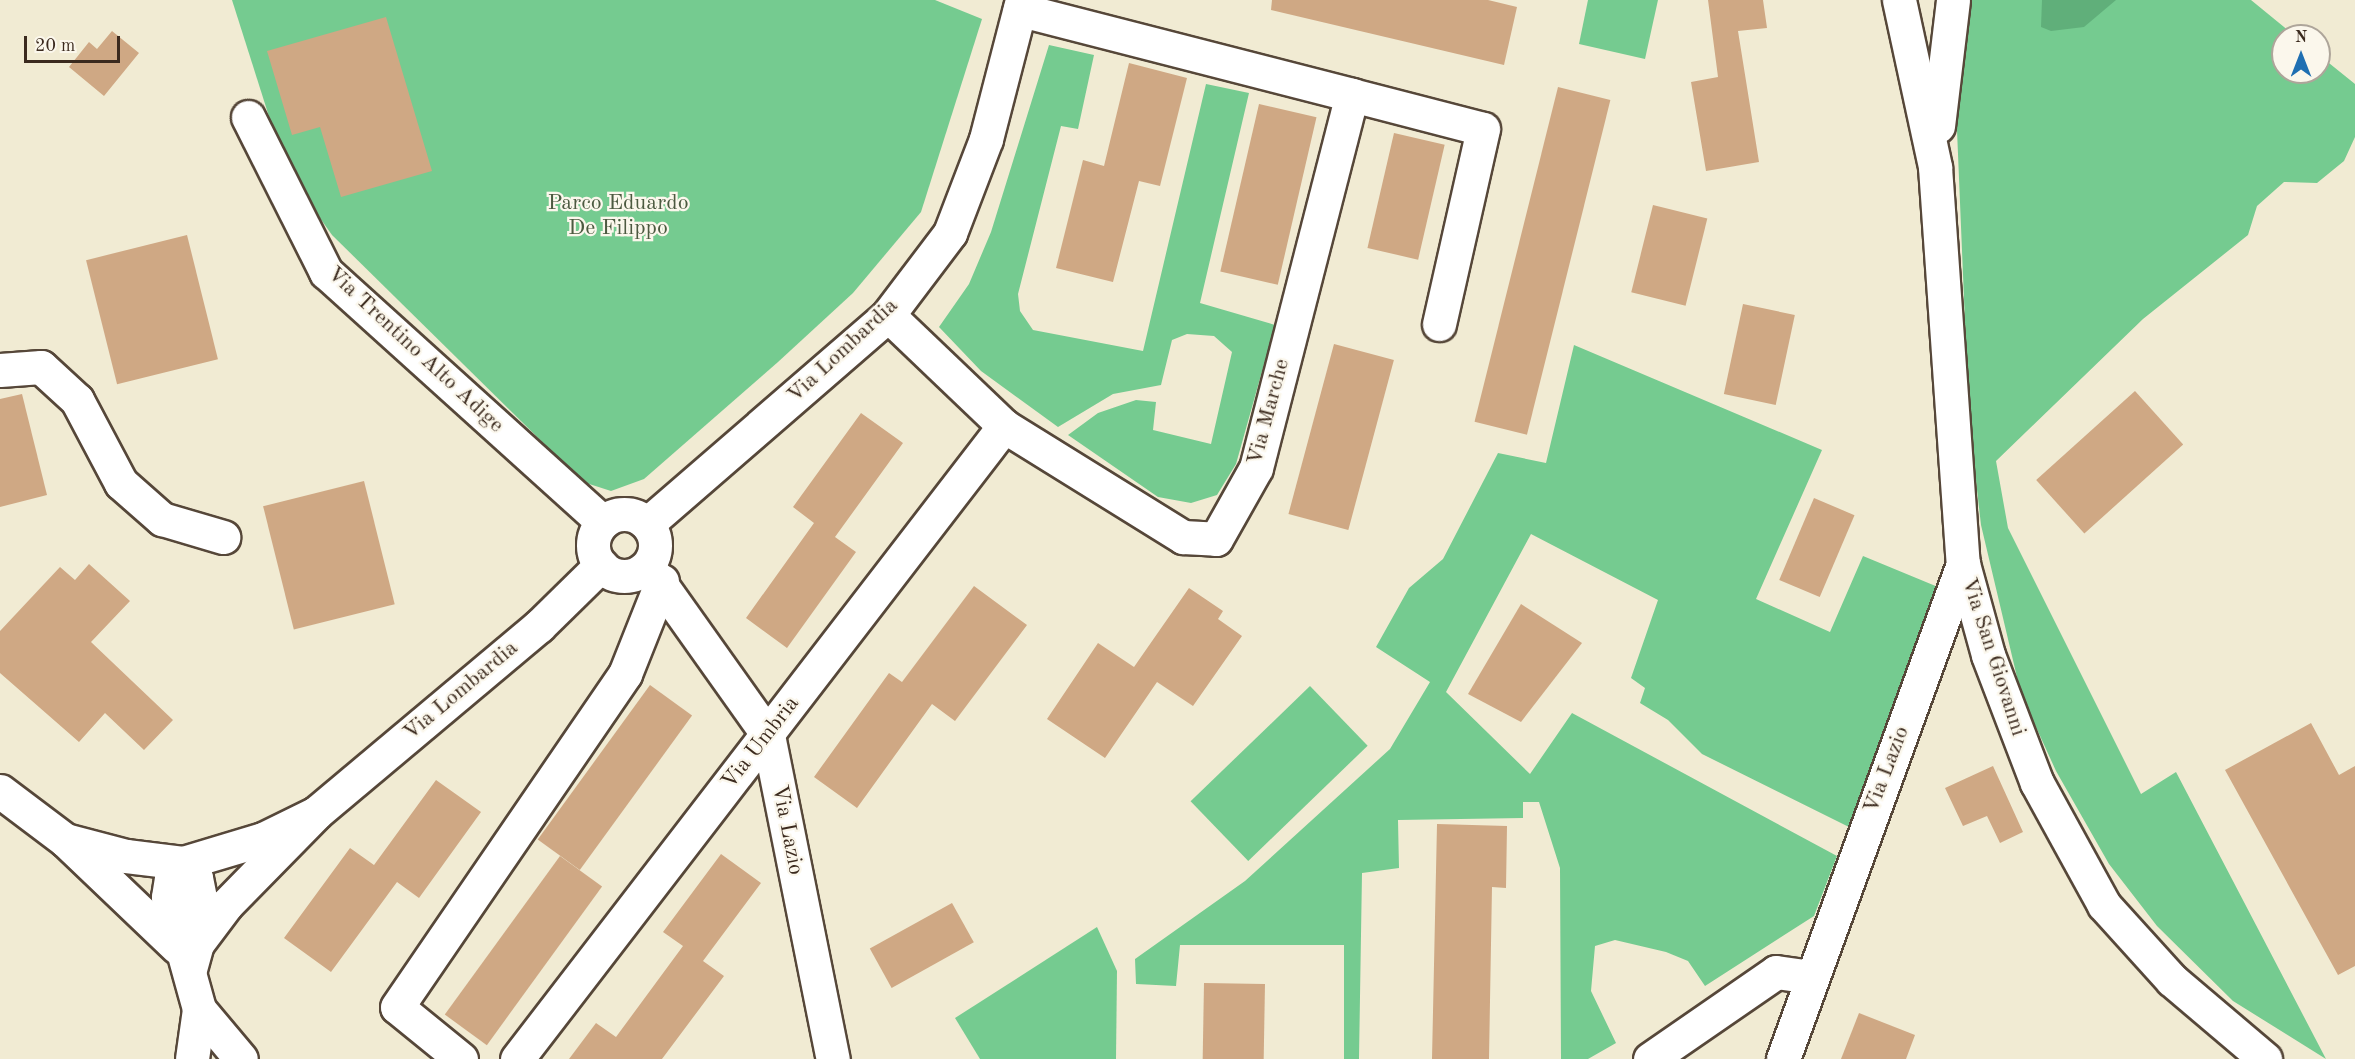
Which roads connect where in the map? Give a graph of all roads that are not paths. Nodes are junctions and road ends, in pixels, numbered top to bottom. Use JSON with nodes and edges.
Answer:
{"nodes":[{"id":1,"x":1899,"y":0,"type":"edge"},
{"id":2,"x":1953,"y":0,"type":"edge"},
{"id":3,"x":1021,"y":5,"type":"edge"},
{"id":4,"x":1352,"y":95,"type":"junction"},
{"id":5,"x":248,"y":117,"type":"dead end"},
{"id":6,"x":1935,"y":167,"type":"junction"},
{"id":7,"x":888,"y":315,"type":"junction"},
{"id":8,"x":1438,"y":324,"type":"dead end"},
{"id":9,"x":0,"y":370,"type":"edge"},
{"id":10,"x":1004,"y":426,"type":"junction"},
{"id":11,"x":603,"y":522,"type":"junction"},
{"id":12,"x":647,"y":524,"type":"junction"},
{"id":13,"x":223,"y":537,"type":"dead end"},
{"id":14,"x":1963,"y":564,"type":"junction"},
{"id":15,"x":601,"y":565,"type":"junction"},
{"id":16,"x":654,"y":574,"type":"junction"},
{"id":17,"x":768,"y":735,"type":"junction"},
{"id":18,"x":0,"y":791,"type":"edge"},
{"id":19,"x":316,"y":813,"type":"junction"},
{"id":20,"x":65,"y":840,"type":"junction"},
{"id":21,"x":183,"y":863,"type":"junction"},
{"id":22,"x":189,"y":953,"type":"junction"},
{"id":23,"x":1810,"y":977,"type":"junction"},
{"id":24,"x":199,"y":1009,"type":"junction"},
{"id":25,"x":192,"y":1059,"type":"edge"},
{"id":26,"x":241,"y":1059,"type":"edge"},
{"id":27,"x":461,"y":1059,"type":"edge"},
{"id":28,"x":517,"y":1059,"type":"edge"},
{"id":29,"x":833,"y":1059,"type":"edge"},
{"id":30,"x":1650,"y":1059,"type":"edge"},
{"id":31,"x":1783,"y":1059,"type":"edge"},
{"id":32,"x":2265,"y":1059,"type":"edge"}],
"edges":[{"from":1,"to":6,"type":"street","name":"Via San Giovanni"},
{"from":2,"to":6,"type":"street","name":"Via San Giovanni"},
{"from":3,"to":4,"type":"street"},
{"from":3,"to":7,"type":"street","name":"Via Lombardia"},
{"from":4,"to":8,"type":"street"},
{"from":4,"to":10,"type":"street","name":"Via Marche"},
{"from":5,"to":11,"type":"street","name":"Via Trentino Alto Adige"},
{"from":6,"to":14,"type":"street","name":"Via San Giovanni"},
{"from":7,"to":10,"type":"street","name":"Via Marche"},
{"from":7,"to":12,"type":"street","name":"Via Lombardia"},
{"from":9,"to":13,"type":"street"},
{"from":10,"to":17,"type":"street","name":"Via Umbria"},
{"from":11,"to":12,"type":"street"},
{"from":11,"to":15,"type":"street"},
{"from":12,"to":16,"type":"street"},
{"from":14,"to":23,"type":"street","name":"Via Lazio"},
{"from":14,"to":32,"type":"street","name":"Via San Giovanni"},
{"from":15,"to":16,"type":"street"},
{"from":15,"to":19,"type":"street","name":"Via Lombardia"},
{"from":16,"to":17,"type":"street","name":"Via Lazio"},
{"from":16,"to":27,"type":"street"},
{"from":17,"to":28,"type":"street","name":"Via Umbria"},
{"from":17,"to":29,"type":"street","name":"Via Lazio"},
{"from":18,"to":20,"type":"street","name":"Via Lombardia"},
{"from":19,"to":21,"type":"street","name":"Via Lombardia"},
{"from":19,"to":22,"type":"street","name":"Via Lombardia"},
{"from":20,"to":21,"type":"street","name":"Via Lombardia"},
{"from":20,"to":22,"type":"street","name":"Via Lombardia"},
{"from":21,"to":22,"type":"street"},
{"from":22,"to":24,"type":"street"},
{"from":23,"to":30,"type":"street"},
{"from":23,"to":31,"type":"street","name":"Via Lazio"},
{"from":24,"to":25,"type":"street"},
{"from":24,"to":26,"type":"street"}]}
